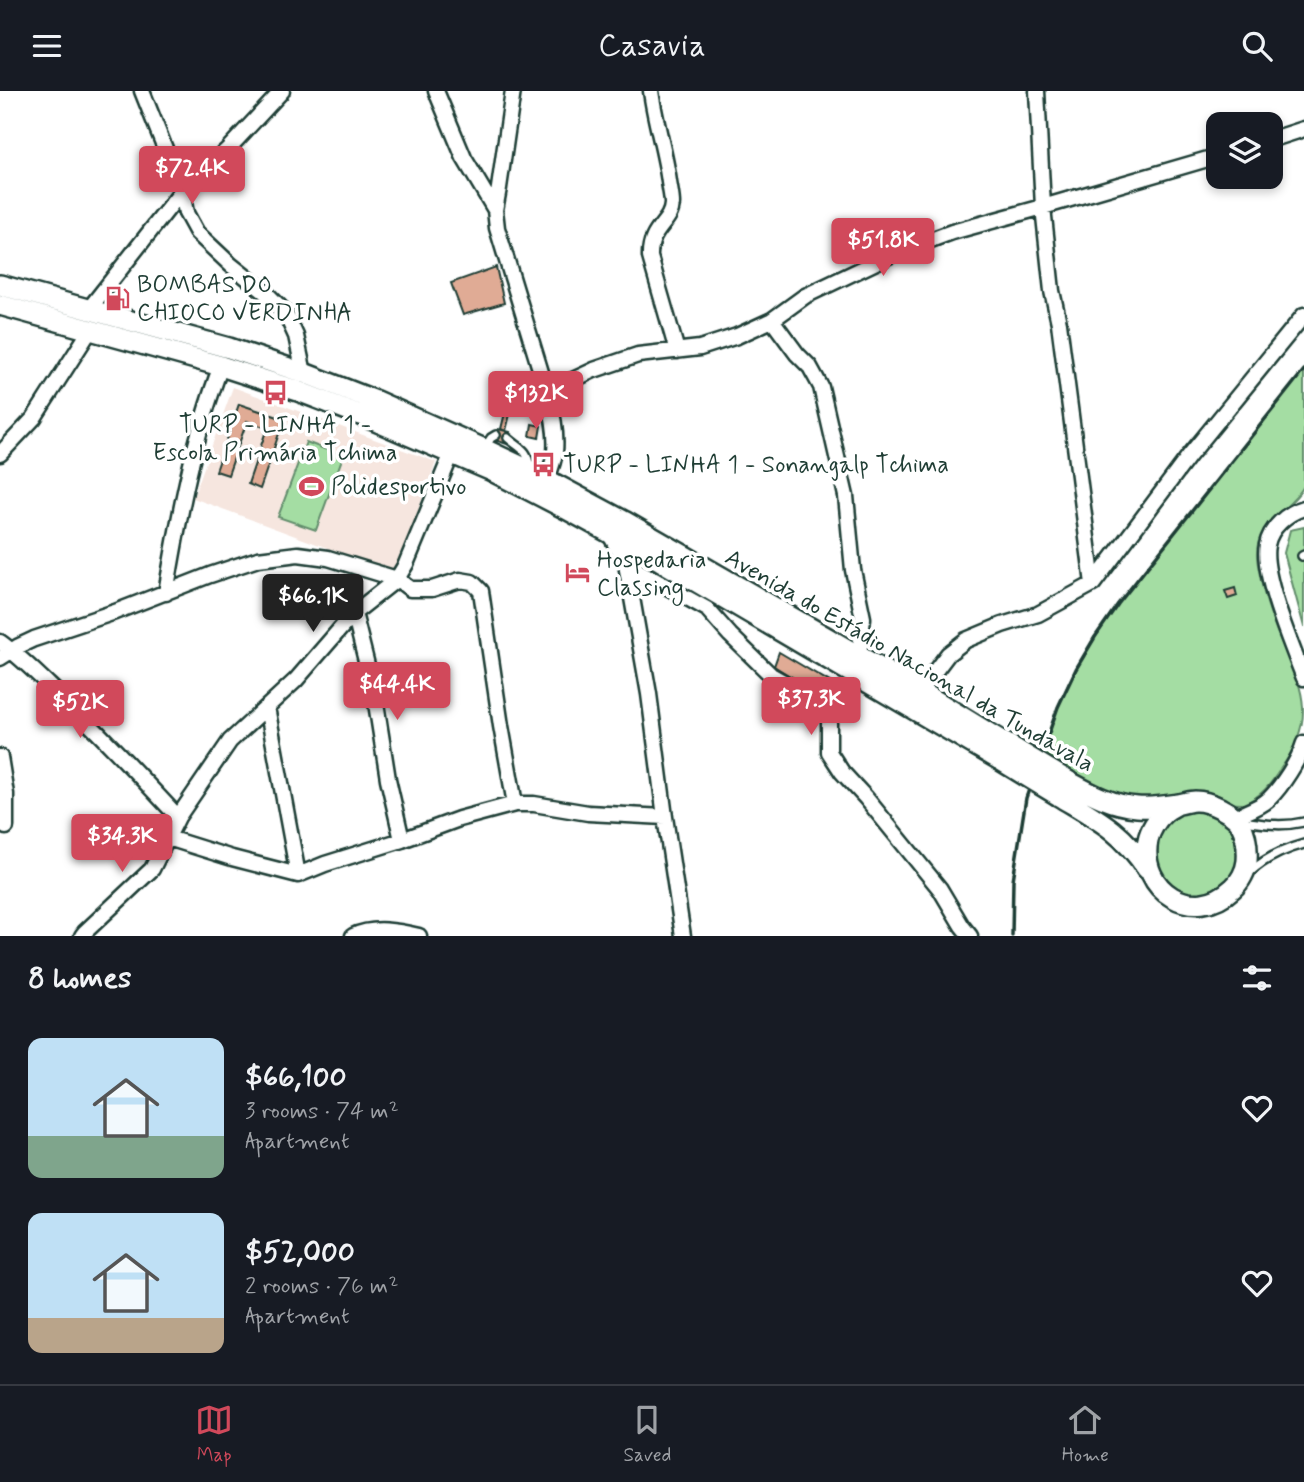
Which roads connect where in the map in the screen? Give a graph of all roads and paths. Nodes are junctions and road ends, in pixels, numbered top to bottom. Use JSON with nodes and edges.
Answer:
{"nodes":[{"id":1,"x":142,"y":91,"type":"edge"},
{"id":2,"x":282,"y":91,"type":"edge"},
{"id":3,"x":436,"y":91,"type":"edge"},
{"id":4,"x":513,"y":91,"type":"edge"},
{"id":5,"x":651,"y":91,"type":"edge"},
{"id":6,"x":1037,"y":91,"type":"edge"},
{"id":7,"x":1304,"y":129,"type":"edge"},
{"id":8,"x":1283,"y":136,"type":"edge"},
{"id":9,"x":1206,"y":159,"type":"edge"},
{"id":10,"x":182,"y":191,"type":"junction"},
{"id":11,"x":1043,"y":207,"type":"junction"},
{"id":12,"x":495,"y":210,"type":"junction"},
{"id":13,"x":0,"y":285,"type":"edge"},
{"id":14,"x":0,"y":305,"type":"edge"},
{"id":15,"x":89,"y":309,"type":"junction"},
{"id":16,"x":1304,"y":315,"type":"edge"},
{"id":17,"x":772,"y":320,"type":"junction"},
{"id":18,"x":91,"y":329,"type":"junction"},
{"id":19,"x":677,"y":351,"type":"junction"},
{"id":20,"x":221,"y":366,"type":"junction"},
{"id":21,"x":304,"y":373,"type":"junction"},
{"id":22,"x":547,"y":391,"type":"junction"},
{"id":23,"x":508,"y":438,"type":"dead end"},
{"id":24,"x":452,"y":453,"type":"junction"},
{"id":25,"x":0,"y":454,"type":"edge"},
{"id":26,"x":529,"y":470,"type":"junction"},
{"id":27,"x":547,"y":479,"type":"junction"},
{"id":28,"x":1302,"y":506,"type":"edge"},
{"id":29,"x":607,"y":531,"type":"junction"},
{"id":30,"x":626,"y":564,"type":"junction"},
{"id":31,"x":397,"y":579,"type":"junction"},
{"id":32,"x":1093,"y":584,"type":"junction"},
{"id":33,"x":166,"y":593,"type":"junction"},
{"id":34,"x":354,"y":613,"type":"junction"},
{"id":35,"x":4,"y":650,"type":"edge"},
{"id":36,"x":859,"y":656,"type":"junction"},
{"id":37,"x":1304,"y":678,"type":"edge"},
{"id":38,"x":920,"y":691,"type":"junction"},
{"id":39,"x":267,"y":707,"type":"junction"},
{"id":40,"x":1304,"y":743,"type":"edge"},
{"id":41,"x":1005,"y":753,"type":"junction"},
{"id":42,"x":0,"y":757,"type":"edge"},
{"id":43,"x":1064,"y":788,"type":"junction"},
{"id":44,"x":515,"y":804,"type":"junction"},
{"id":45,"x":1178,"y":804,"type":"junction"},
{"id":46,"x":178,"y":817,"type":"junction"},
{"id":47,"x":664,"y":817,"type":"junction"},
{"id":48,"x":1236,"y":819,"type":"junction"},
{"id":49,"x":1304,"y":822,"type":"edge"},
{"id":50,"x":6,"y":827,"type":"dead end"},
{"id":51,"x":168,"y":838,"type":"junction"},
{"id":52,"x":402,"y":840,"type":"junction"},
{"id":53,"x":1304,"y":844,"type":"edge"},
{"id":54,"x":298,"y":875,"type":"junction"},
{"id":55,"x":1151,"y":875,"type":"junction"},
{"id":56,"x":1238,"y":883,"type":"junction"},
{"id":57,"x":82,"y":936,"type":"edge"},
{"id":58,"x":354,"y":936,"type":"edge"},
{"id":59,"x":419,"y":936,"type":"edge"},
{"id":60,"x":683,"y":936,"type":"edge"},
{"id":61,"x":970,"y":936,"type":"edge"}],
"edges":[{"from":1,"to":10,"type":"street"},
{"from":2,"to":10,"type":"street"},
{"from":3,"to":12,"type":"street"},
{"from":4,"to":12,"type":"street"},
{"from":5,"to":19,"type":"street"},
{"from":6,"to":11,"type":"street"},
{"from":7,"to":8,"type":"street"},
{"from":9,"to":11,"type":"street"},
{"from":10,"to":15,"type":"street"},
{"from":10,"to":21,"type":"street"},
{"from":11,"to":17,"type":"street"},
{"from":11,"to":32,"type":"street"},
{"from":12,"to":22,"type":"street"},
{"from":13,"to":15,"type":"street","name":"Avenida do Estádio Nacional da Tundavala"},
{"from":14,"to":18,"type":"street","name":"Avenida do Estádio Nacional da Tundavala"},
{"from":15,"to":21,"type":"street","name":"Avenida do Estádio Nacional da Tundavala"},
{"from":16,"to":32,"type":"street"},
{"from":17,"to":19,"type":"street"},
{"from":17,"to":36,"type":"street"},
{"from":18,"to":20,"type":"street","name":"Avenida do Estádio Nacional da Tundavala"},
{"from":18,"to":25,"type":"street"},
{"from":19,"to":22,"type":"street"},
{"from":20,"to":24,"type":"street","name":"Avenida do Estádio Nacional da Tundavala"},
{"from":20,"to":33,"type":"street"},
{"from":21,"to":26,"type":"street","name":"Avenida do Estádio Nacional da Tundavala"},
{"from":22,"to":27,"type":"street"},
{"from":23,"to":26,"type":"lane"},
{"from":24,"to":29,"type":"street","name":"Avenida do Estádio Nacional da Tundavala"},
{"from":24,"to":31,"type":"street"},
{"from":26,"to":27,"type":"street","name":"Avenida do Estádio Nacional da Tundavala"},
{"from":27,"to":36,"type":"street","name":"Avenida do Estádio Nacional da Tundavala"},
{"from":28,"to":37,"type":"street"},
{"from":29,"to":30,"type":"street"},
{"from":29,"to":41,"type":"street","name":"Avenida do Estádio Nacional da Tundavala"},
{"from":30,"to":47,"type":"street"},
{"from":30,"to":61,"type":"street"},
{"from":31,"to":33,"type":"street"},
{"from":31,"to":34,"type":"street"},
{"from":31,"to":44,"type":"street"},
{"from":32,"to":38,"type":"street"},
{"from":33,"to":35,"type":"street"},
{"from":34,"to":39,"type":"street"},
{"from":34,"to":52,"type":"street"},
{"from":35,"to":46,"type":"street"},
{"from":36,"to":38,"type":"street","name":"Avenida do Estádio Nacional da Tundavala"},
{"from":38,"to":41,"type":"street","name":"Avenida do Estádio Nacional da Tundavala"},
{"from":39,"to":46,"type":"street"},
{"from":39,"to":54,"type":"street"},
{"from":40,"to":48,"type":"street"},
{"from":41,"to":43,"type":"street","name":"Avenida do Estádio Nacional da Tundavala","bridge":true},
{"from":42,"to":50,"type":"street"},
{"from":43,"to":45,"type":"street","name":"Avenida do Estádio Nacional da Tundavala"},
{"from":43,"to":55,"type":"street","name":"Avenida do Estádio Nacional da Tundavala"},
{"from":44,"to":47,"type":"street"},
{"from":44,"to":52,"type":"street"},
{"from":45,"to":48,"type":"street"},
{"from":45,"to":55,"type":"street"},
{"from":46,"to":51,"type":"street"},
{"from":47,"to":60,"type":"street"},
{"from":48,"to":49,"type":"lane"},
{"from":48,"to":56,"type":"street"},
{"from":51,"to":54,"type":"street"},
{"from":51,"to":57,"type":"street"},
{"from":52,"to":54,"type":"street"},
{"from":53,"to":56,"type":"lane"},
{"from":55,"to":56,"type":"street"},
{"from":58,"to":59,"type":"street"}]}
